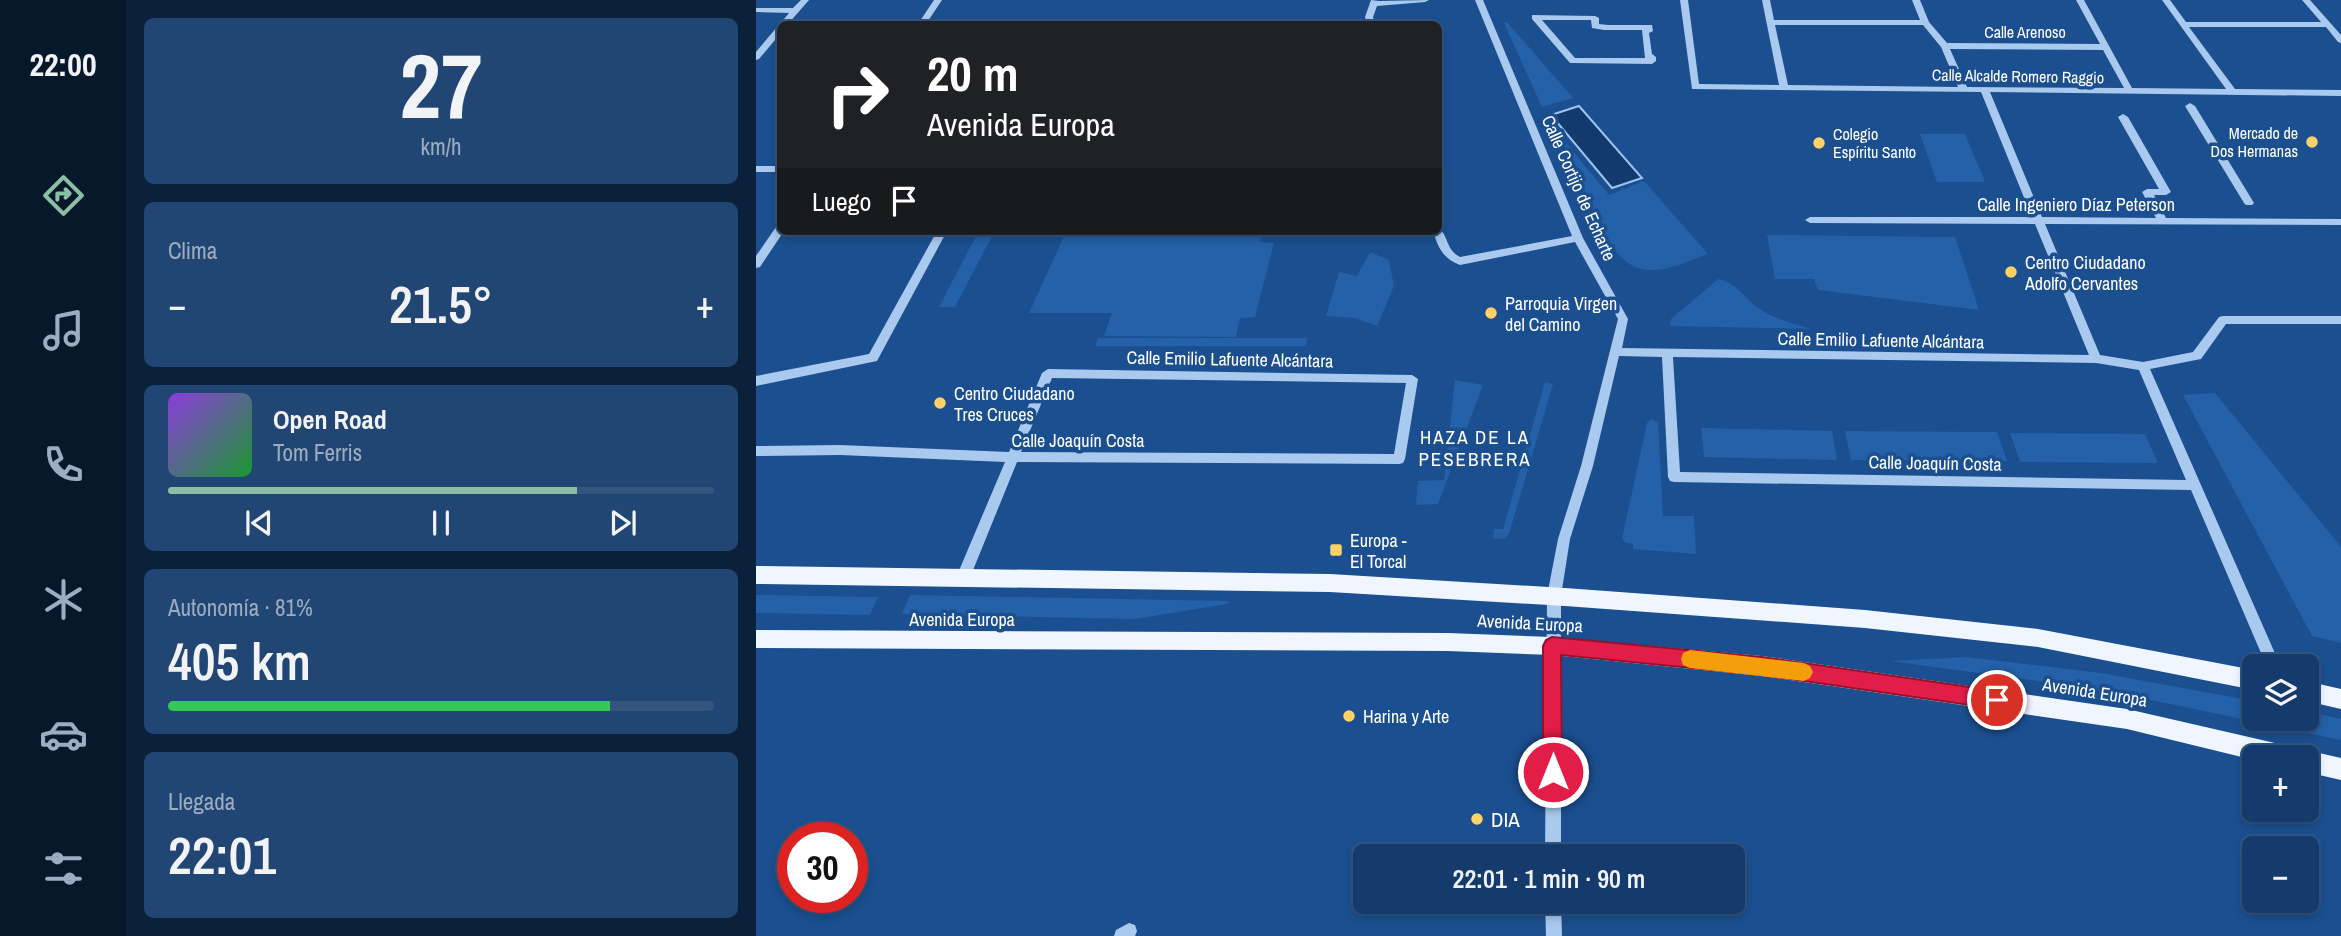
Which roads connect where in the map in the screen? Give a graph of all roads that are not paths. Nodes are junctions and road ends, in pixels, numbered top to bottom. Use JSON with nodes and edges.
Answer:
{"nodes":[{"id":1,"x":805,"y":0,"type":"edge"},
{"id":2,"x":938,"y":0,"type":"edge"},
{"id":3,"x":1425,"y":0,"type":"edge"},
{"id":4,"x":1479,"y":0,"type":"edge"},
{"id":5,"x":1684,"y":0,"type":"edge"},
{"id":6,"x":1766,"y":0,"type":"edge"},
{"id":7,"x":1916,"y":0,"type":"edge"},
{"id":8,"x":2080,"y":0,"type":"edge"},
{"id":9,"x":2166,"y":0,"type":"edge"},
{"id":10,"x":2306,"y":0,"type":"edge"},
{"id":11,"x":1375,"y":2,"type":"edge"},
{"id":12,"x":756,"y":10,"type":"edge"},
{"id":13,"x":796,"y":11,"type":"junction"},
{"id":14,"x":787,"y":21,"type":"edge"},
{"id":15,"x":924,"y":21,"type":"edge"},
{"id":16,"x":1370,"y":21,"type":"edge"},
{"id":17,"x":1770,"y":22,"type":"junction"},
{"id":18,"x":1925,"y":23,"type":"junction"},
{"id":19,"x":2186,"y":24,"type":"junction"},
{"id":20,"x":2327,"y":25,"type":"junction"},
{"id":21,"x":777,"y":32,"type":"edge"},
{"id":22,"x":2341,"y":40,"type":"edge"},
{"id":23,"x":1945,"y":46,"type":"junction"},
{"id":24,"x":2106,"y":47,"type":"junction"},
{"id":25,"x":756,"y":57,"type":"edge"},
{"id":26,"x":1652,"y":61,"type":"joint"},
{"id":27,"x":1784,"y":87,"type":"junction"},
{"id":28,"x":1963,"y":89,"type":"junction"},
{"id":29,"x":1984,"y":89,"type":"junction"},
{"id":30,"x":2130,"y":92,"type":"junction"},
{"id":31,"x":2232,"y":92,"type":"junction"},
{"id":32,"x":2341,"y":93,"type":"edge"},
{"id":33,"x":2190,"y":106,"type":"dead end"},
{"id":34,"x":2123,"y":117,"type":"dead end"},
{"id":35,"x":756,"y":169,"type":"edge"},
{"id":36,"x":777,"y":169,"type":"edge"},
{"id":37,"x":2249,"y":203,"type":"dead end"},
{"id":38,"x":1810,"y":220,"type":"dead end"},
{"id":39,"x":2040,"y":221,"type":"junction"},
{"id":40,"x":2162,"y":221,"type":"junction"},
{"id":41,"x":2340,"y":224,"type":"edge"},
{"id":42,"x":777,"y":233,"type":"edge"},
{"id":43,"x":940,"y":235,"type":"edge"},
{"id":44,"x":1439,"y":235,"type":"edge"},
{"id":45,"x":1578,"y":238,"type":"junction"},
{"id":46,"x":756,"y":264,"type":"edge"},
{"id":47,"x":2341,"y":320,"type":"edge"},
{"id":48,"x":1617,"y":352,"type":"junction"},
{"id":49,"x":1667,"y":354,"type":"junction"},
{"id":50,"x":2096,"y":359,"type":"junction"},
{"id":51,"x":2143,"y":366,"type":"junction"},
{"id":52,"x":756,"y":381,"type":"edge"},
{"id":53,"x":756,"y":451,"type":"edge"},
{"id":54,"x":1013,"y":457,"type":"junction"},
{"id":55,"x":1399,"y":459,"type":"joint"},
{"id":56,"x":2196,"y":485,"type":"junction"},
{"id":57,"x":756,"y":575,"type":"edge"},
{"id":58,"x":962,"y":580,"type":"junction"},
{"id":59,"x":1554,"y":596,"type":"junction"},
{"id":60,"x":756,"y":639,"type":"edge"},
{"id":61,"x":1552,"y":646,"type":"junction"},
{"id":62,"x":2268,"y":654,"type":"edge"},
{"id":63,"x":2242,"y":678,"type":"edge"},
{"id":64,"x":2319,"y":694,"type":"edge"},
{"id":65,"x":2341,"y":699,"type":"edge"},
{"id":66,"x":2242,"y":747,"type":"edge"},
{"id":67,"x":2319,"y":764,"type":"edge"},
{"id":68,"x":2341,"y":769,"type":"edge"},
{"id":69,"x":1553,"y":844,"type":"edge"},
{"id":70,"x":1553,"y":914,"type":"edge"},
{"id":71,"x":1554,"y":936,"type":"edge"}],
"edges":[{"from":1,"to":13,"type":"street"},
{"from":2,"to":15,"type":"street"},
{"from":3,"to":11,"type":"street"},
{"from":4,"to":45,"type":"street","name":"Calle Cortijo de Echarte"},
{"from":5,"to":27,"type":"street","name":"Calle Alcalde Romero Raggio"},
{"from":6,"to":17,"type":"street"},
{"from":7,"to":18,"type":"street"},
{"from":8,"to":24,"type":"street"},
{"from":9,"to":19,"type":"street"},
{"from":10,"to":20,"type":"street"},
{"from":11,"to":16,"type":"street"},
{"from":12,"to":13,"type":"street"},
{"from":13,"to":14,"type":"street"},
{"from":17,"to":18,"type":"street"},
{"from":17,"to":27,"type":"street"},
{"from":18,"to":23,"type":"street"},
{"from":19,"to":20,"type":"street"},
{"from":19,"to":31,"type":"street"},
{"from":20,"to":22,"type":"street"},
{"from":21,"to":25,"type":"street"},
{"from":23,"to":24,"type":"street","name":"Calle Arenoso"},
{"from":23,"to":28,"type":"street"},
{"from":24,"to":30,"type":"street"},
{"from":26,"to":26,"type":"street"},
{"from":27,"to":28,"type":"street","name":"Calle Alcalde Romero Raggio"},
{"from":28,"to":29,"type":"street","name":"Calle Alcalde Romero Raggio"},
{"from":29,"to":30,"type":"street","name":"Calle Alcalde Romero Raggio"},
{"from":29,"to":39,"type":"street"},
{"from":30,"to":31,"type":"street","name":"Calle Alcalde Romero Raggio"},
{"from":31,"to":32,"type":"street","name":"Calle Alcalde Romero Raggio"},
{"from":33,"to":37,"type":"street"},
{"from":34,"to":40,"type":"street"},
{"from":35,"to":36,"type":"street"},
{"from":38,"to":39,"type":"street","name":"Calle Ingeniero Díaz Peterson"},
{"from":39,"to":40,"type":"street","name":"Calle Ingeniero Díaz Peterson"},
{"from":39,"to":50,"type":"street"},
{"from":40,"to":41,"type":"street","name":"Calle Ingeniero Díaz Peterson"},
{"from":42,"to":46,"type":"street"},
{"from":43,"to":52,"type":"street"},
{"from":44,"to":45,"type":"street"},
{"from":45,"to":48,"type":"street","name":"Calle Cortijo de Echarte"},
{"from":47,"to":51,"type":"street","name":"Calle Emilio Lafuente Alcántara"},
{"from":48,"to":49,"type":"street","name":"Calle Emilio Lafuente Alcántara"},
{"from":48,"to":59,"type":"street","name":"Calle Cortijo de Echarte"},
{"from":49,"to":50,"type":"street","name":"Calle Emilio Lafuente Alcántara"},
{"from":49,"to":56,"type":"street","name":"Calle Joaquín Costa"},
{"from":50,"to":51,"type":"street","name":"Calle Emilio Lafuente Alcántara"},
{"from":51,"to":56,"type":"street"},
{"from":53,"to":54,"type":"street","name":"Calle Joaquín Costa"},
{"from":54,"to":55,"type":"street","name":"Calle Joaquín Costa"},
{"from":54,"to":55,"type":"street","name":"Calle Emilio Lafuente Alcántara"},
{"from":54,"to":58,"type":"street"},
{"from":56,"to":62,"type":"street"},
{"from":57,"to":58,"type":"main road","name":"Avenida Europa"},
{"from":58,"to":59,"type":"main road","name":"Avenida Europa"},
{"from":59,"to":61,"type":"street","name":"Calle Cortijo de Echarte"},
{"from":59,"to":63,"type":"main road","name":"Avenida Europa"},
{"from":60,"to":61,"type":"main road","name":"Avenida Europa"},
{"from":61,"to":66,"type":"main road","name":"Avenida Europa"},
{"from":61,"to":69,"type":"street","name":"Calle Cortijo de Echarte"},
{"from":64,"to":65,"type":"main road"},
{"from":67,"to":68,"type":"main road"},
{"from":70,"to":71,"type":"street"}]}
